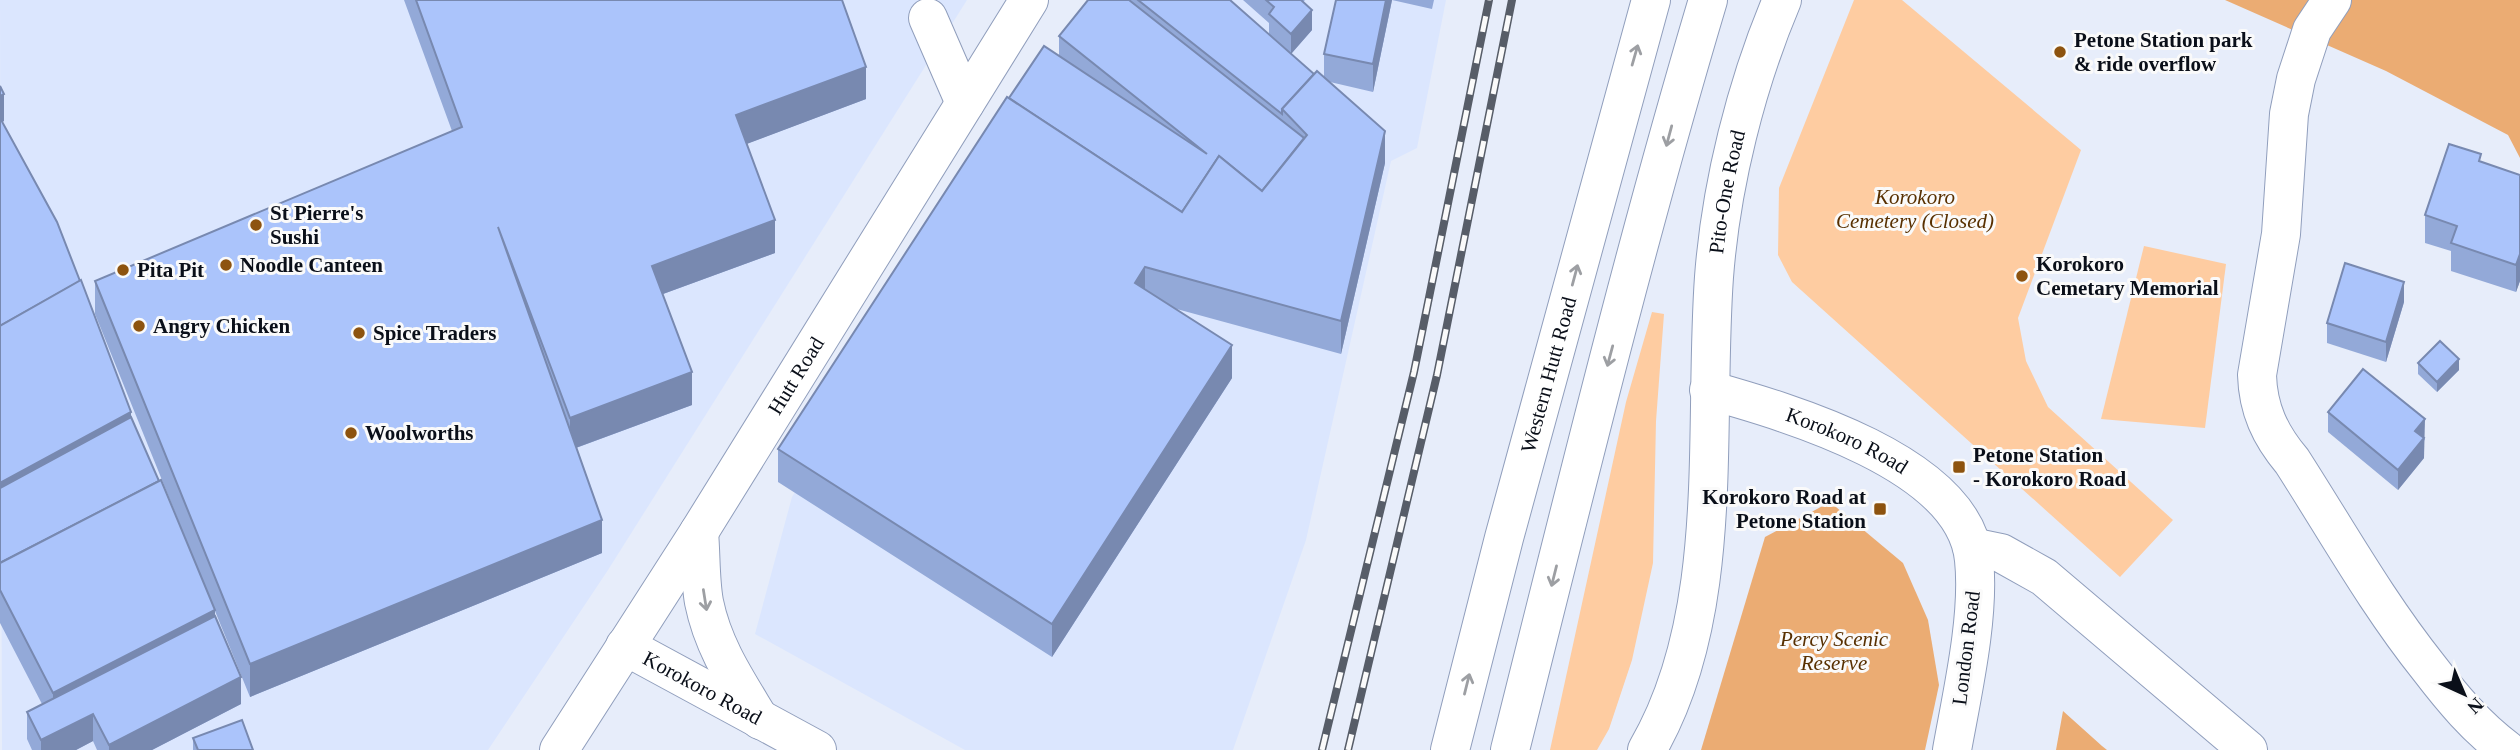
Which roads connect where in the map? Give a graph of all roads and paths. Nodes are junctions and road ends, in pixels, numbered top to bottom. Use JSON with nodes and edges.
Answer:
{"nodes":[{"id":1,"x":1029,"y":0,"type":"edge"},
{"id":2,"x":1651,"y":0,"type":"edge"},
{"id":3,"x":1708,"y":0,"type":"edge"},
{"id":4,"x":1782,"y":0,"type":"edge"},
{"id":5,"x":2332,"y":0,"type":"edge"},
{"id":6,"x":928,"y":18,"type":"dead end"},
{"id":7,"x":964,"y":103,"type":"junction"},
{"id":8,"x":1709,"y":390,"type":"junction"},
{"id":9,"x":699,"y":532,"type":"junction"},
{"id":10,"x":1972,"y":547,"type":"junction"},
{"id":11,"x":625,"y":646,"type":"junction"},
{"id":12,"x":760,"y":720,"type":"junction"},
{"id":13,"x":559,"y":750,"type":"edge"},
{"id":14,"x":817,"y":750,"type":"edge"},
{"id":15,"x":1450,"y":750,"type":"edge"},
{"id":16,"x":1510,"y":750,"type":"edge"},
{"id":17,"x":1647,"y":750,"type":"edge"},
{"id":18,"x":1952,"y":750,"type":"edge"},
{"id":19,"x":2248,"y":750,"type":"edge"},
{"id":20,"x":2507,"y":750,"type":"edge"}],
"edges":[{"from":1,"to":7,"type":"main road","name":"Hutt Road"},
{"from":15,"to":2,"type":"main road","name":"Western Hutt Road","one_way":true},
{"from":3,"to":16,"type":"main road","one_way":true},
{"from":4,"to":8,"type":"main road","name":"Pito-One Road"},
{"from":5,"to":20,"type":"main road"},
{"from":6,"to":7,"type":"main road"},
{"from":7,"to":9,"type":"main road","name":"Hutt Road"},
{"from":8,"to":10,"type":"main road","name":"Korokoro Road"},
{"from":8,"to":17,"type":"main road"},
{"from":9,"to":11,"type":"main road","name":"Hutt Road"},
{"from":9,"to":12,"type":"main road","one_way":true},
{"from":10,"to":18,"type":"main road","name":"London Road"},
{"from":10,"to":19,"type":"main road"},
{"from":11,"to":12,"type":"main road","name":"Korokoro Road"},
{"from":11,"to":13,"type":"main road","name":"Hutt Road"},
{"from":12,"to":14,"type":"main road","name":"Korokoro Road"}]}
